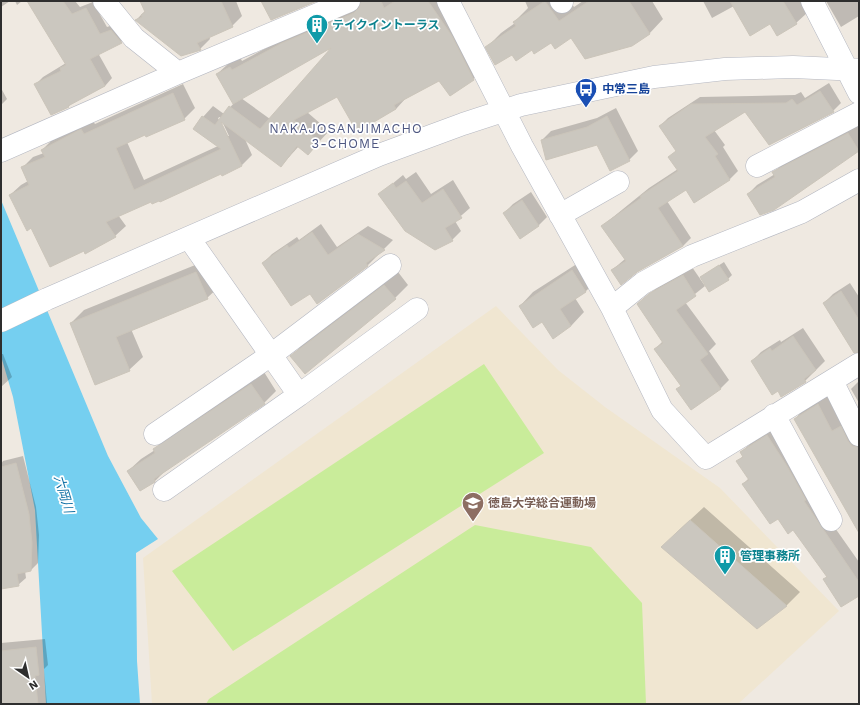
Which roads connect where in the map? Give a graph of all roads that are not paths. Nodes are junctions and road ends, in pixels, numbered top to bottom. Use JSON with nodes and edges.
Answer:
{"nodes":[{"id":1,"x":104,"y":1,"type":"edge"},
{"id":2,"x":349,"y":1,"type":"edge"},
{"id":3,"x":448,"y":1,"type":"edge"},
{"id":4,"x":812,"y":1,"type":"edge"},
{"id":5,"x":853,"y":70,"type":"edge"},
{"id":6,"x":178,"y":73,"type":"junction"},
{"id":7,"x":859,"y":93,"type":"edge"},
{"id":8,"x":504,"y":110,"type":"junction"},
{"id":9,"x":859,"y":113,"type":"edge"},
{"id":10,"x":1,"y":151,"type":"edge"},
{"id":11,"x":757,"y":166,"type":"dead end"},
{"id":12,"x":859,"y":180,"type":"edge"},
{"id":13,"x":618,"y":182,"type":"dead end"},
{"id":14,"x":560,"y":215,"type":"junction"},
{"id":15,"x":189,"y":238,"type":"junction"},
{"id":16,"x":390,"y":265,"type":"dead end"},
{"id":17,"x":612,"y":308,"type":"junction"},
{"id":18,"x":417,"y":309,"type":"dead end"},
{"id":19,"x":1,"y":321,"type":"edge"},
{"id":20,"x":271,"y":355,"type":"junction"},
{"id":21,"x":859,"y":364,"type":"edge"},
{"id":22,"x":832,"y":381,"type":"junction"},
{"id":23,"x":299,"y":394,"type":"junction"},
{"id":24,"x":774,"y":415,"type":"junction"},
{"id":25,"x":155,"y":434,"type":"dead end"},
{"id":26,"x":859,"y":435,"type":"edge"},
{"id":27,"x":164,"y":490,"type":"dead end"},
{"id":28,"x":831,"y":520,"type":"dead end"}],
"edges":[{"from":1,"to":6,"type":"street"},
{"from":2,"to":6,"type":"street"},
{"from":3,"to":8,"type":"street"},
{"from":4,"to":5,"type":"street"},
{"from":5,"to":7,"type":"street"},
{"from":5,"to":8,"type":"street"},
{"from":6,"to":10,"type":"street"},
{"from":8,"to":14,"type":"street"},
{"from":8,"to":15,"type":"street"},
{"from":9,"to":11,"type":"street"},
{"from":12,"to":17,"type":"street"},
{"from":13,"to":14,"type":"street"},
{"from":14,"to":17,"type":"street"},
{"from":15,"to":19,"type":"street"},
{"from":15,"to":20,"type":"street"},
{"from":16,"to":20,"type":"street"},
{"from":17,"to":24,"type":"street"},
{"from":18,"to":23,"type":"street"},
{"from":20,"to":23,"type":"street"},
{"from":20,"to":25,"type":"street"},
{"from":21,"to":22,"type":"street"},
{"from":22,"to":24,"type":"street"},
{"from":22,"to":26,"type":"street"},
{"from":23,"to":27,"type":"street"},
{"from":24,"to":28,"type":"street"}]}
